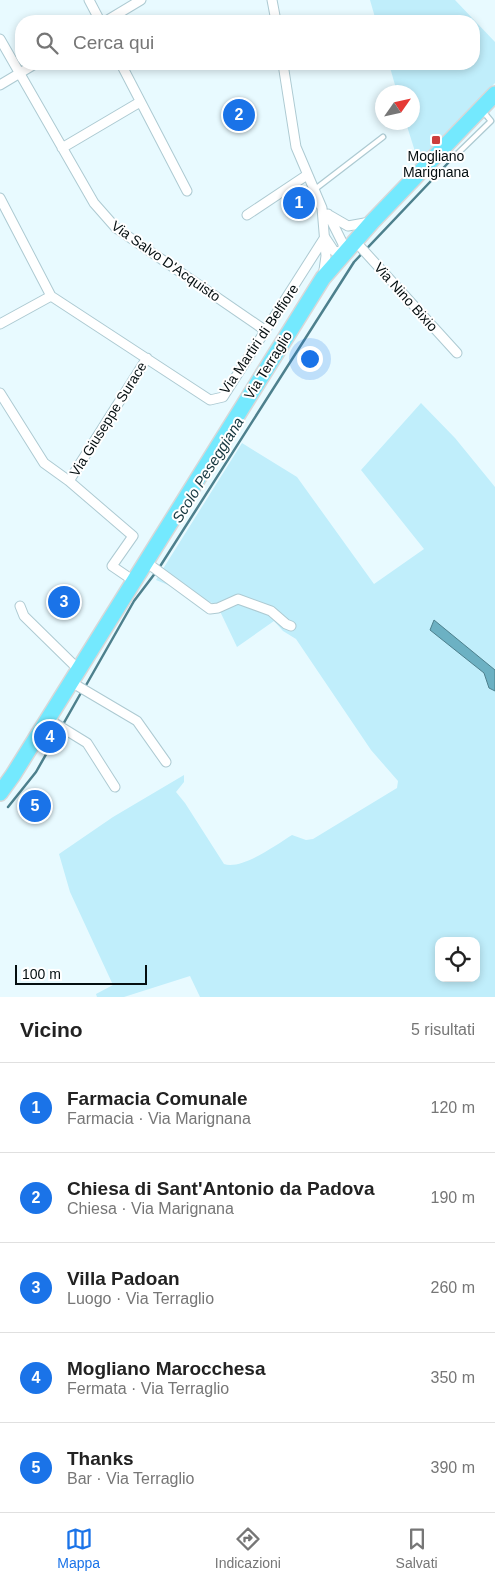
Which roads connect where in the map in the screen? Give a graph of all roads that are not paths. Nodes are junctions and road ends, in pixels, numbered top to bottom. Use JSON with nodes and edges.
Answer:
{"nodes":[{"id":1,"x":89,"y":0,"type":"edge"},
{"id":2,"x":141,"y":0,"type":"edge"},
{"id":3,"x":272,"y":0,"type":"edge"},
{"id":4,"x":97,"y":15,"type":"edge"},
{"id":5,"x":116,"y":15,"type":"edge"},
{"id":6,"x":275,"y":15,"type":"edge"},
{"id":7,"x":0,"y":39,"type":"edge"},
{"id":8,"x":15,"y":67,"type":"edge"},
{"id":9,"x":17,"y":70,"type":"edge"},
{"id":10,"x":25,"y":70,"type":"edge"},
{"id":11,"x":124,"y":70,"type":"edge"},
{"id":12,"x":284,"y":70,"type":"edge"},
{"id":13,"x":19,"y":74,"type":"junction"},
{"id":14,"x":0,"y":85,"type":"edge"},
{"id":15,"x":495,"y":94,"type":"edge"},
{"id":16,"x":140,"y":102,"type":"junction"},
{"id":17,"x":383,"y":137,"type":"dead end"},
{"id":18,"x":62,"y":148,"type":"junction"},
{"id":19,"x":307,"y":175,"type":"junction"},
{"id":20,"x":313,"y":190,"type":"junction"},
{"id":21,"x":187,"y":191,"type":"dead end"},
{"id":22,"x":0,"y":198,"type":"edge"},
{"id":23,"x":325,"y":211,"type":"junction"},
{"id":24,"x":247,"y":214,"type":"dead end"},
{"id":25,"x":372,"y":222,"type":"junction"},
{"id":26,"x":325,"y":237,"type":"junction"},
{"id":27,"x":361,"y":246,"type":"junction"},
{"id":28,"x":344,"y":253,"type":"junction"},
{"id":29,"x":323,"y":278,"type":"junction"},
{"id":30,"x":51,"y":296,"type":"junction"},
{"id":31,"x":0,"y":324,"type":"edge"},
{"id":32,"x":266,"y":331,"type":"junction"},
{"id":33,"x":457,"y":353,"type":"dead end"},
{"id":34,"x":147,"y":358,"type":"junction"},
{"id":35,"x":0,"y":394,"type":"edge"},
{"id":36,"x":69,"y":481,"type":"junction"},
{"id":37,"x":149,"y":565,"type":"junction"},
{"id":38,"x":130,"y":579,"type":"junction"},
{"id":39,"x":20,"y":606,"type":"dead end"},
{"id":40,"x":291,"y":626,"type":"dead end"},
{"id":41,"x":79,"y":682,"type":"junction"},
{"id":42,"x":57,"y":724,"type":"junction"},
{"id":43,"x":166,"y":762,"type":"dead end"},
{"id":44,"x":115,"y":787,"type":"dead end"},
{"id":45,"x":0,"y":793,"type":"edge"}],
"edges":[{"from":1,"to":4,"type":"street"},
{"from":2,"to":5,"type":"street"},
{"from":3,"to":6,"type":"street"},
{"from":7,"to":8,"type":"street","name":"Via Salvo D'Acquisto"},
{"from":9,"to":13,"type":"street","name":"Via Salvo D'Acquisto"},
{"from":10,"to":13,"type":"street"},
{"from":11,"to":16,"type":"street"},
{"from":12,"to":19,"type":"street"},
{"from":13,"to":14,"type":"street"},
{"from":13,"to":18,"type":"street","name":"Via Salvo D'Acquisto"},
{"from":15,"to":25,"type":"main road","name":"Via Terraglio"},
{"from":16,"to":18,"type":"street"},
{"from":16,"to":21,"type":"street"},
{"from":17,"to":20,"type":"lane"},
{"from":18,"to":32,"type":"street","name":"Via Salvo D'Acquisto"},
{"from":19,"to":20,"type":"street"},
{"from":19,"to":24,"type":"street"},
{"from":20,"to":23,"type":"street"},
{"from":22,"to":30,"type":"street","name":"Via Martiri di Belfiore"},
{"from":23,"to":25,"type":"street"},
{"from":23,"to":26,"type":"street"},
{"from":23,"to":28,"type":"street"},
{"from":25,"to":27,"type":"main road","name":"Via Terraglio"},
{"from":26,"to":28,"type":"street"},
{"from":26,"to":29,"type":"street"},
{"from":26,"to":32,"type":"street","name":"Via Martiri di Belfiore"},
{"from":27,"to":28,"type":"main road","name":"Via Terraglio"},
{"from":27,"to":33,"type":"street","name":"Via Nino Bixio"},
{"from":28,"to":29,"type":"main road","name":"Via Terraglio"},
{"from":29,"to":37,"type":"main road","name":"Via Terraglio"},
{"from":30,"to":31,"type":"street"},
{"from":30,"to":34,"type":"street","name":"Via Martiri di Belfiore"},
{"from":32,"to":34,"type":"street","name":"Via Martiri di Belfiore"},
{"from":34,"to":36,"type":"street","name":"Via Giuseppe Surace"},
{"from":35,"to":36,"type":"street"},
{"from":36,"to":38,"type":"street"},
{"from":37,"to":38,"type":"main road","name":"Via Terraglio"},
{"from":37,"to":40,"type":"street"},
{"from":38,"to":41,"type":"main road","name":"Via Terraglio"},
{"from":39,"to":41,"type":"street"},
{"from":41,"to":42,"type":"main road","name":"Via Terraglio"},
{"from":41,"to":43,"type":"street"},
{"from":42,"to":44,"type":"street"},
{"from":42,"to":45,"type":"main road","name":"Via Terraglio"}]}
